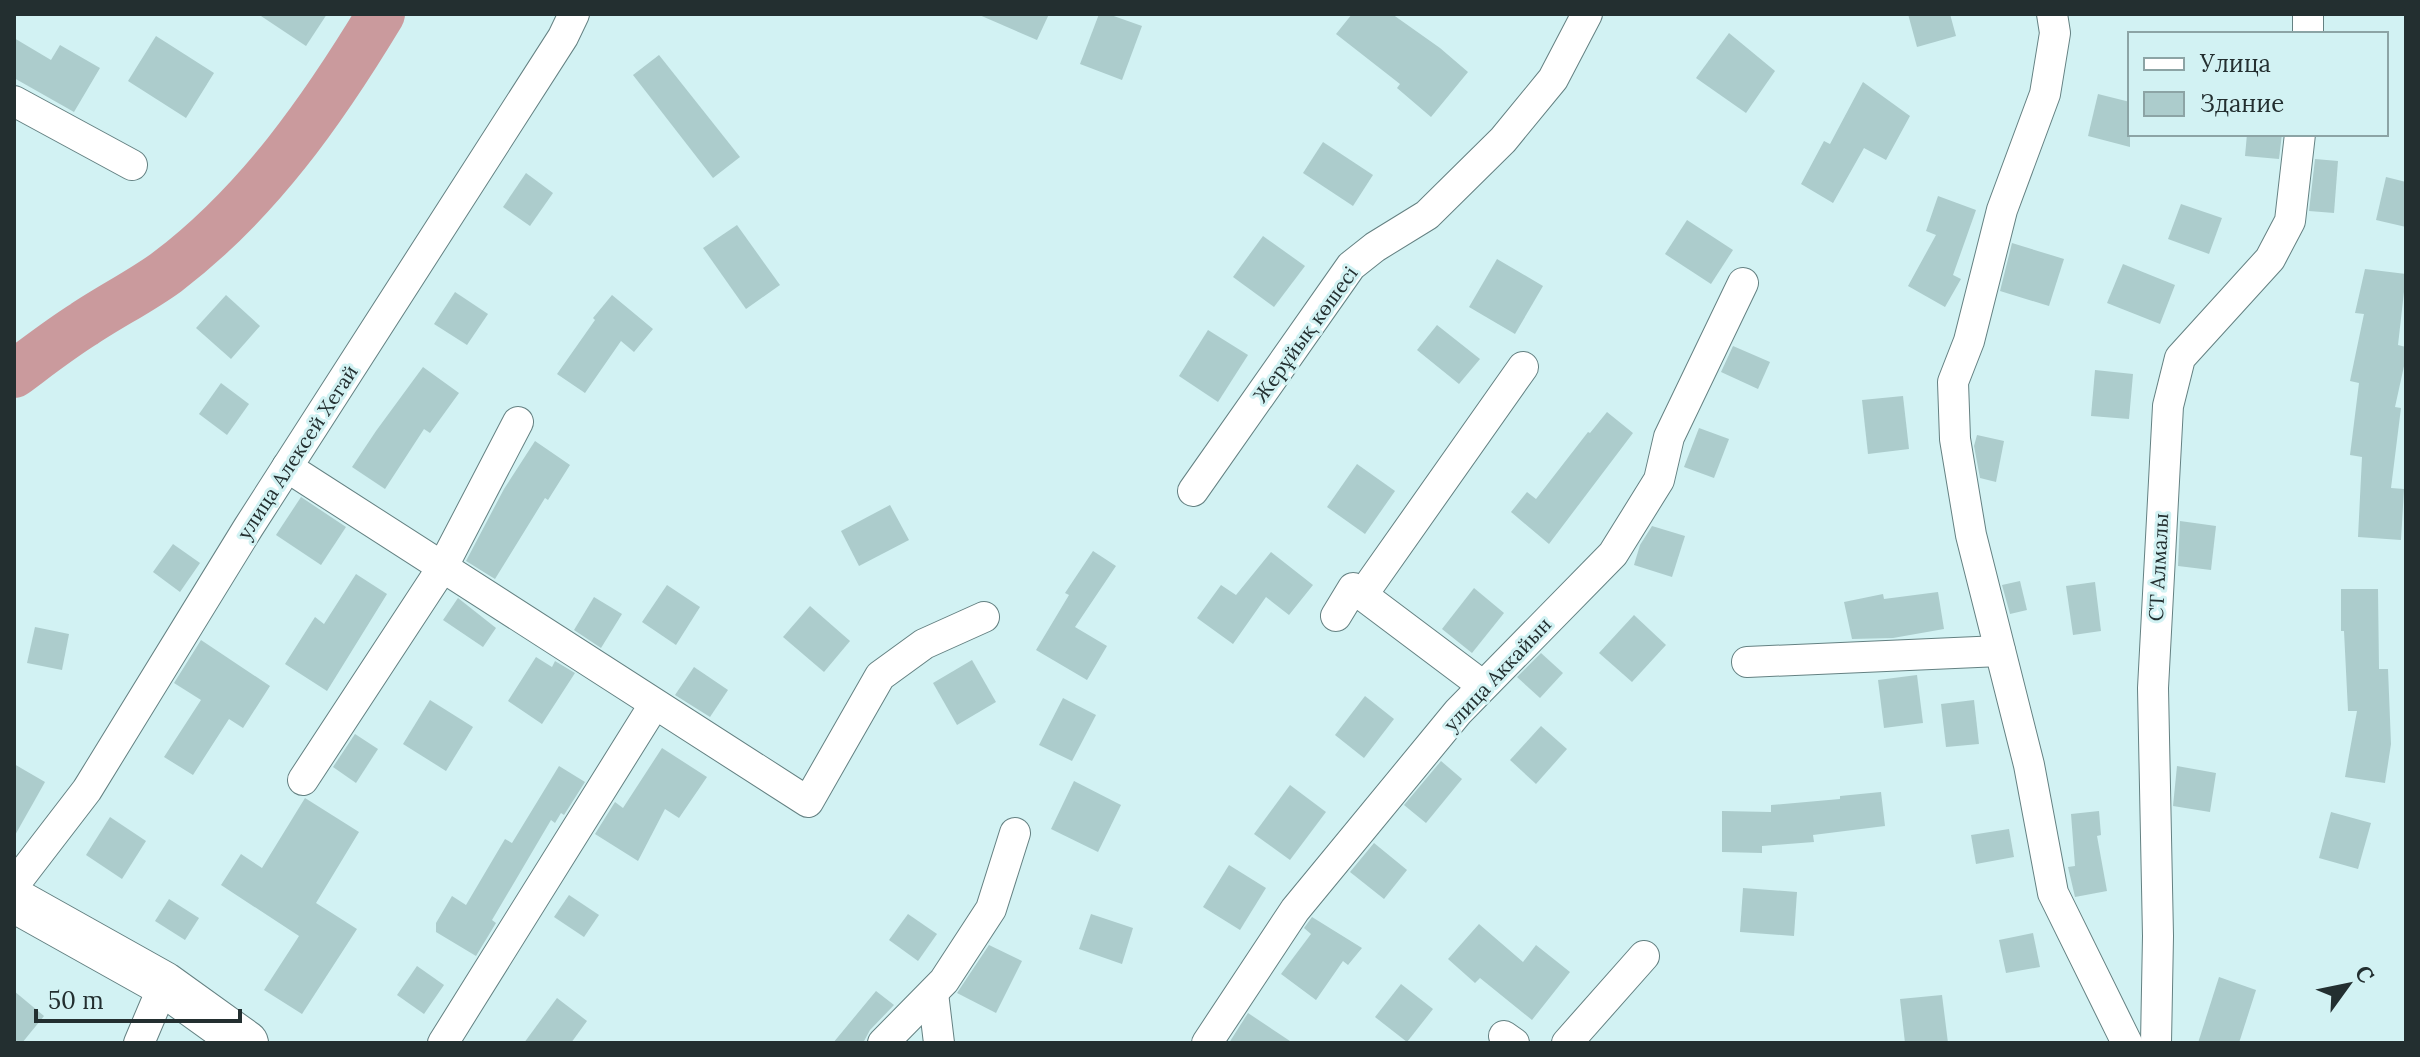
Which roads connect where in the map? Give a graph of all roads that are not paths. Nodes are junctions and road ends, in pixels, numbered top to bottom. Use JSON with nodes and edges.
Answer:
{"nodes":[{"id":1,"x":574,"y":14,"type":"edge"},
{"id":2,"x":1587,"y":14,"type":"edge"},
{"id":3,"x":2052,"y":14,"type":"edge"},
{"id":4,"x":14,"y":101,"type":"edge"},
{"id":5,"x":2300,"y":136,"type":"edge"},
{"id":6,"x":132,"y":165,"type":"dead end"},
{"id":7,"x":1743,"y":283,"type":"dead end"},
{"id":8,"x":1523,"y":367,"type":"dead end"},
{"id":9,"x":518,"y":422,"type":"dead end"},
{"id":10,"x":287,"y":467,"type":"junction"},
{"id":11,"x":1193,"y":491,"type":"dead end"},
{"id":12,"x":442,"y":568,"type":"junction"},
{"id":13,"x":1363,"y":594,"type":"junction"},
{"id":14,"x":1336,"y":616,"type":"dead end"},
{"id":15,"x":984,"y":617,"type":"dead end"},
{"id":16,"x":2000,"y":651,"type":"junction"},
{"id":17,"x":1747,"y":662,"type":"dead end"},
{"id":18,"x":1482,"y":685,"type":"junction"},
{"id":19,"x":654,"y":705,"type":"junction"},
{"id":20,"x":303,"y":780,"type":"dead end"},
{"id":21,"x":1015,"y":833,"type":"dead end"},
{"id":22,"x":14,"y":885,"type":"edge"},
{"id":23,"x":14,"y":900,"type":"edge"},
{"id":24,"x":1644,"y":956,"type":"dead end"},
{"id":25,"x":164,"y":984,"type":"junction"},
{"id":26,"x":933,"y":993,"type":"junction"},
{"id":27,"x":139,"y":1043,"type":"edge"},
{"id":28,"x":246,"y":1043,"type":"edge"},
{"id":29,"x":443,"y":1043,"type":"edge"},
{"id":30,"x":883,"y":1043,"type":"edge"},
{"id":31,"x":939,"y":1043,"type":"edge"},
{"id":32,"x":1207,"y":1043,"type":"edge"},
{"id":33,"x":1567,"y":1043,"type":"edge"},
{"id":34,"x":2127,"y":1043,"type":"edge"},
{"id":35,"x":2156,"y":1043,"type":"edge"}],
"edges":[{"from":1,"to":10,"type":"street","name":"улица Алексей Хегай"},
{"from":2,"to":11,"type":"street","name":"Жерұйық көшесі"},
{"from":3,"to":16,"type":"street"},
{"from":4,"to":6,"type":"street"},
{"from":5,"to":35,"type":"street","name":"СТ Алмалы"},
{"from":7,"to":18,"type":"street","name":"улица Аккайын"},
{"from":8,"to":13,"type":"street"},
{"from":9,"to":12,"type":"street"},
{"from":10,"to":12,"type":"street"},
{"from":10,"to":22,"type":"street","name":"улица Алексей Хегай"},
{"from":12,"to":19,"type":"street"},
{"from":12,"to":20,"type":"street"},
{"from":13,"to":14,"type":"street"},
{"from":13,"to":18,"type":"street"},
{"from":15,"to":19,"type":"street"},
{"from":16,"to":17,"type":"street"},
{"from":16,"to":34,"type":"street"},
{"from":18,"to":32,"type":"street","name":"улица Аккайын"},
{"from":19,"to":29,"type":"street"},
{"from":21,"to":26,"type":"street"},
{"from":23,"to":25,"type":"main road"},
{"from":24,"to":33,"type":"street"},
{"from":25,"to":27,"type":"street"},
{"from":25,"to":28,"type":"main road"},
{"from":26,"to":30,"type":"street"},
{"from":26,"to":31,"type":"street"}]}
